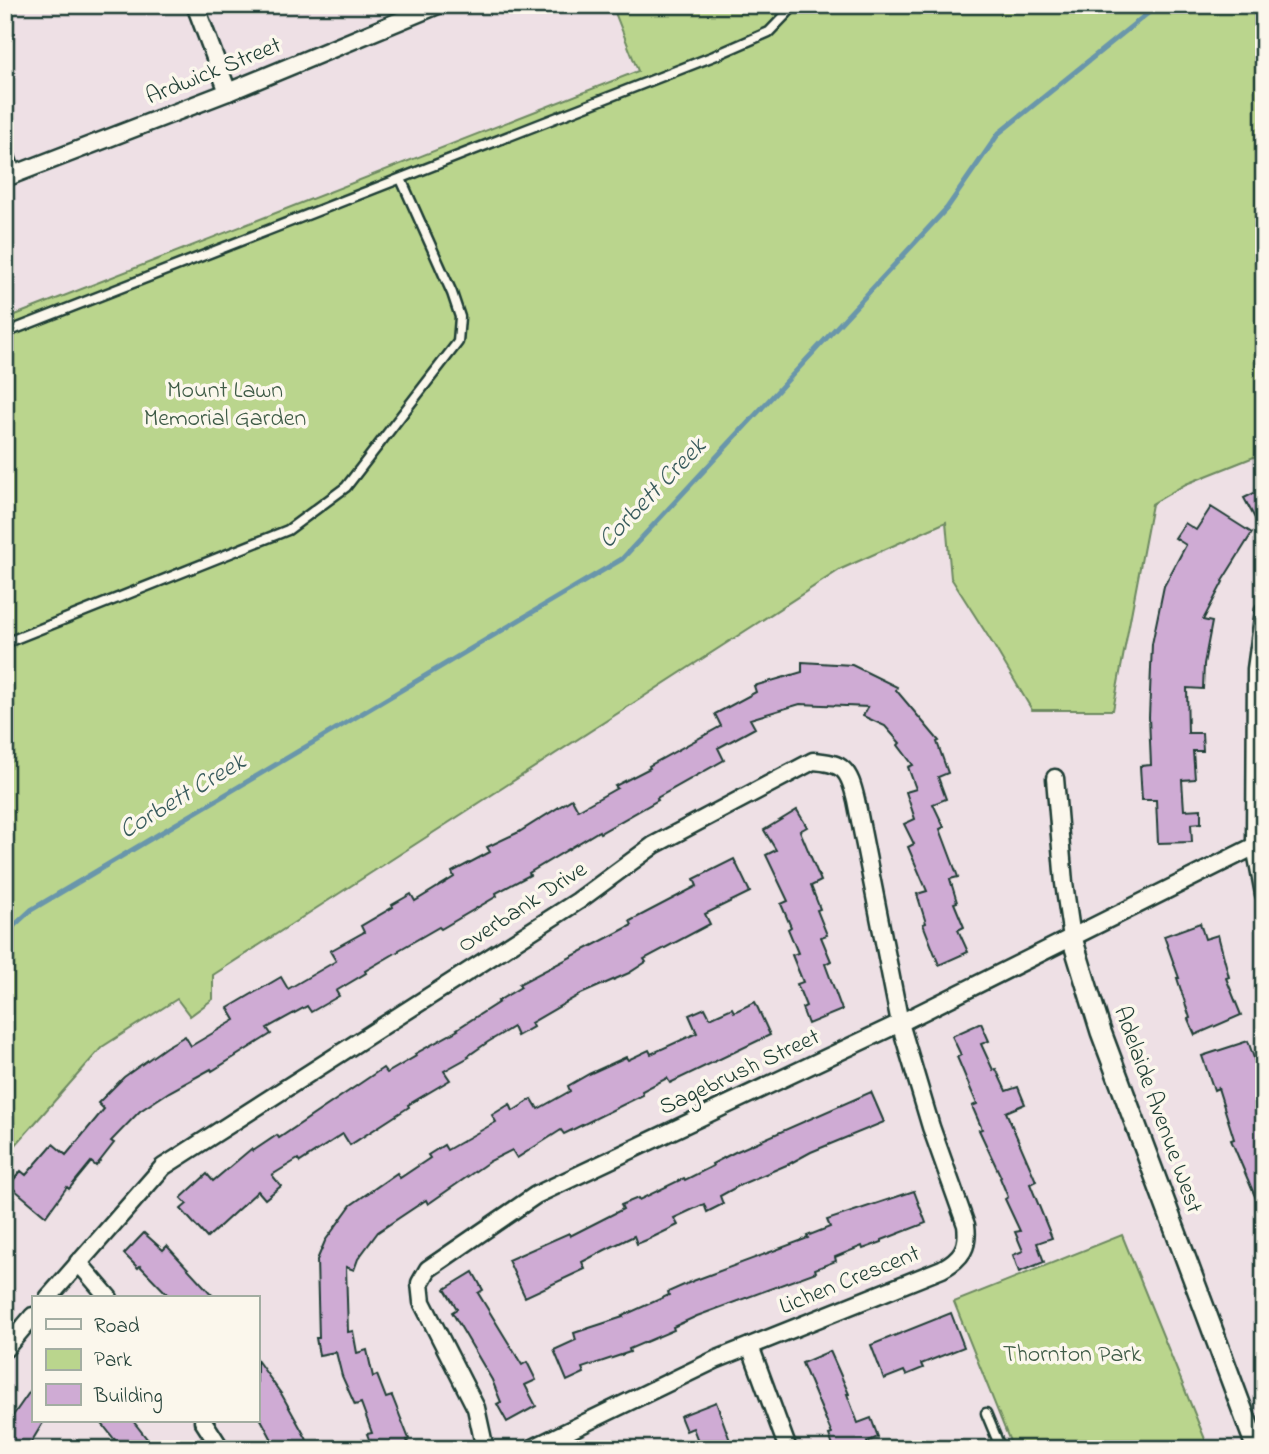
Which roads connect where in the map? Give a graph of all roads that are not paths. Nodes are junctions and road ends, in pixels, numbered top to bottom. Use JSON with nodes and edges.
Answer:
{"nodes":[{"id":1,"x":195,"y":5,"type":"edge"},
{"id":2,"x":438,"y":5,"type":"edge"},
{"id":3,"x":795,"y":5,"type":"edge"},
{"id":4,"x":228,"y":92,"type":"junction"},
{"id":5,"x":5,"y":155,"type":"edge"},
{"id":6,"x":9,"y":176,"type":"edge"},
{"id":7,"x":401,"y":179,"type":"junction"},
{"id":8,"x":5,"y":333,"type":"edge"},
{"id":9,"x":1264,"y":610,"type":"edge"},
{"id":10,"x":5,"y":643,"type":"edge"},
{"id":11,"x":1055,"y":778,"type":"dead end"},
{"id":12,"x":1255,"y":846,"type":"junction"},
{"id":13,"x":1264,"y":894,"type":"edge"},
{"id":14,"x":1072,"y":938,"type":"junction"},
{"id":15,"x":900,"y":1023,"type":"junction"},
{"id":16,"x":78,"y":1262,"type":"junction"},
{"id":17,"x":50,"y":1296,"type":"edge"},
{"id":18,"x":107,"y":1296,"type":"edge"},
{"id":19,"x":32,"y":1316,"type":"edge"},
{"id":20,"x":750,"y":1346,"type":"junction"},
{"id":21,"x":5,"y":1349,"type":"edge"},
{"id":22,"x":986,"y":1413,"type":"dead end"},
{"id":23,"x":204,"y":1422,"type":"edge"},
{"id":24,"x":221,"y":1449,"type":"edge"},
{"id":25,"x":485,"y":1449,"type":"edge"},
{"id":26,"x":531,"y":1449,"type":"edge"},
{"id":27,"x":788,"y":1449,"type":"edge"},
{"id":28,"x":1001,"y":1449,"type":"edge"},
{"id":29,"x":1257,"y":1449,"type":"edge"}],
"edges":[{"from":1,"to":4,"type":"street"},
{"from":2,"to":4,"type":"street","name":"Ardwick Street"},
{"from":3,"to":7,"type":"lane"},
{"from":4,"to":6,"type":"street","name":"Ardwick Street"},
{"from":5,"to":6,"type":"street"},
{"from":7,"to":8,"type":"lane"},
{"from":7,"to":10,"type":"lane"},
{"from":9,"to":12,"type":"street"},
{"from":11,"to":14,"type":"street","name":"Adelaide Avenue West"},
{"from":12,"to":13,"type":"street"},
{"from":12,"to":14,"type":"street","name":"Sagebrush Street"},
{"from":14,"to":15,"type":"street","name":"Sagebrush Street"},
{"from":14,"to":29,"type":"street","name":"Adelaide Avenue West"},
{"from":15,"to":16,"type":"street","name":"Overbank Drive"},
{"from":15,"to":20,"type":"street","name":"Lichen Crescent"},
{"from":15,"to":25,"type":"street","name":"Sagebrush Street"},
{"from":16,"to":17,"type":"street","name":"Overbank Drive"},
{"from":16,"to":18,"type":"street"},
{"from":19,"to":21,"type":"street"},
{"from":20,"to":26,"type":"street","name":"Lichen Crescent"},
{"from":20,"to":27,"type":"street"},
{"from":22,"to":28,"type":"lane"},
{"from":23,"to":24,"type":"street"}]}
